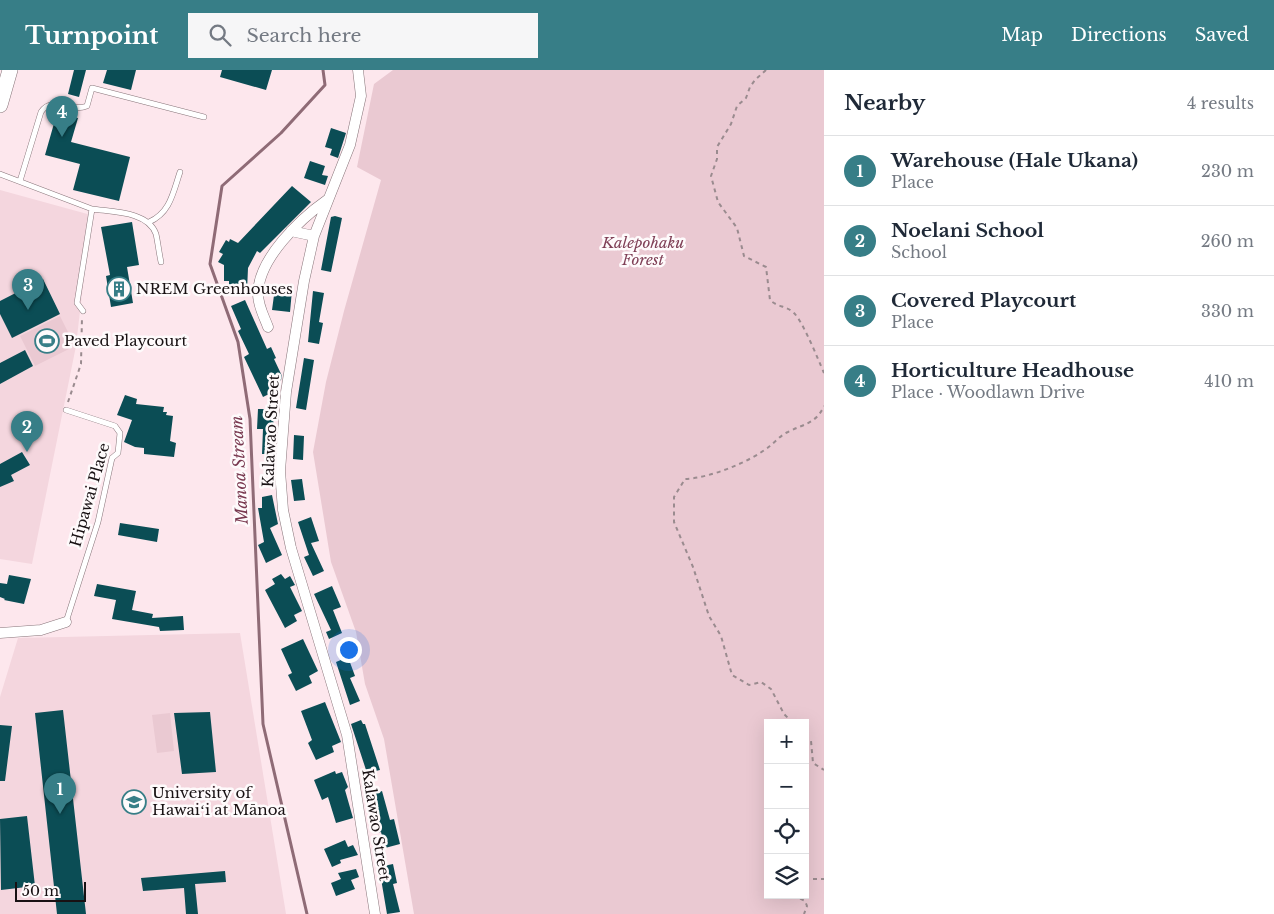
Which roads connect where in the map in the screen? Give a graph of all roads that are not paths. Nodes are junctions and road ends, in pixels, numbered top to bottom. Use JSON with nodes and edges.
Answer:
{"nodes":[{"id":1,"x":10,"y":70,"type":"edge"},
{"id":2,"x":358,"y":70,"type":"edge"},
{"id":3,"x":0,"y":105,"type":"edge"},
{"id":4,"x":204,"y":117,"type":"dead end"},
{"id":5,"x":180,"y":172,"type":"dead end"},
{"id":6,"x":0,"y":174,"type":"edge"},
{"id":7,"x":20,"y":181,"type":"junction"},
{"id":8,"x":328,"y":199,"type":"junction"},
{"id":9,"x":92,"y":209,"type":"junction"},
{"id":10,"x":149,"y":222,"type":"junction"},
{"id":11,"x":291,"y":231,"type":"junction"},
{"id":12,"x":314,"y":236,"type":"junction"},
{"id":13,"x":161,"y":262,"type":"dead end"},
{"id":14,"x":83,"y":311,"type":"road end"},
{"id":15,"x":268,"y":327,"type":"dead end"},
{"id":16,"x":66,"y":410,"type":"road end"},
{"id":17,"x":66,"y":622,"type":"joint"},
{"id":18,"x":0,"y":632,"type":"edge"},
{"id":19,"x":375,"y":914,"type":"edge"}],
"edges":[{"from":1,"to":3,"type":"street"},
{"from":2,"to":8,"type":"street","name":"Kalawao Street"},
{"from":4,"to":7,"type":"lane"},
{"from":5,"to":10,"type":"lane"},
{"from":6,"to":7,"type":"lane"},
{"from":7,"to":9,"type":"lane"},
{"from":8,"to":11,"type":"street"},
{"from":8,"to":12,"type":"street","name":"Kalawao Street"},
{"from":9,"to":10,"type":"lane"},
{"from":9,"to":14,"type":"lane"},
{"from":10,"to":13,"type":"lane"},
{"from":11,"to":12,"type":"street"},
{"from":11,"to":15,"type":"street"},
{"from":12,"to":19,"type":"street","name":"Kalawao Street"},
{"from":16,"to":17,"type":"lane","name":"Hipawai Place"},
{"from":17,"to":18,"type":"street"}]}
